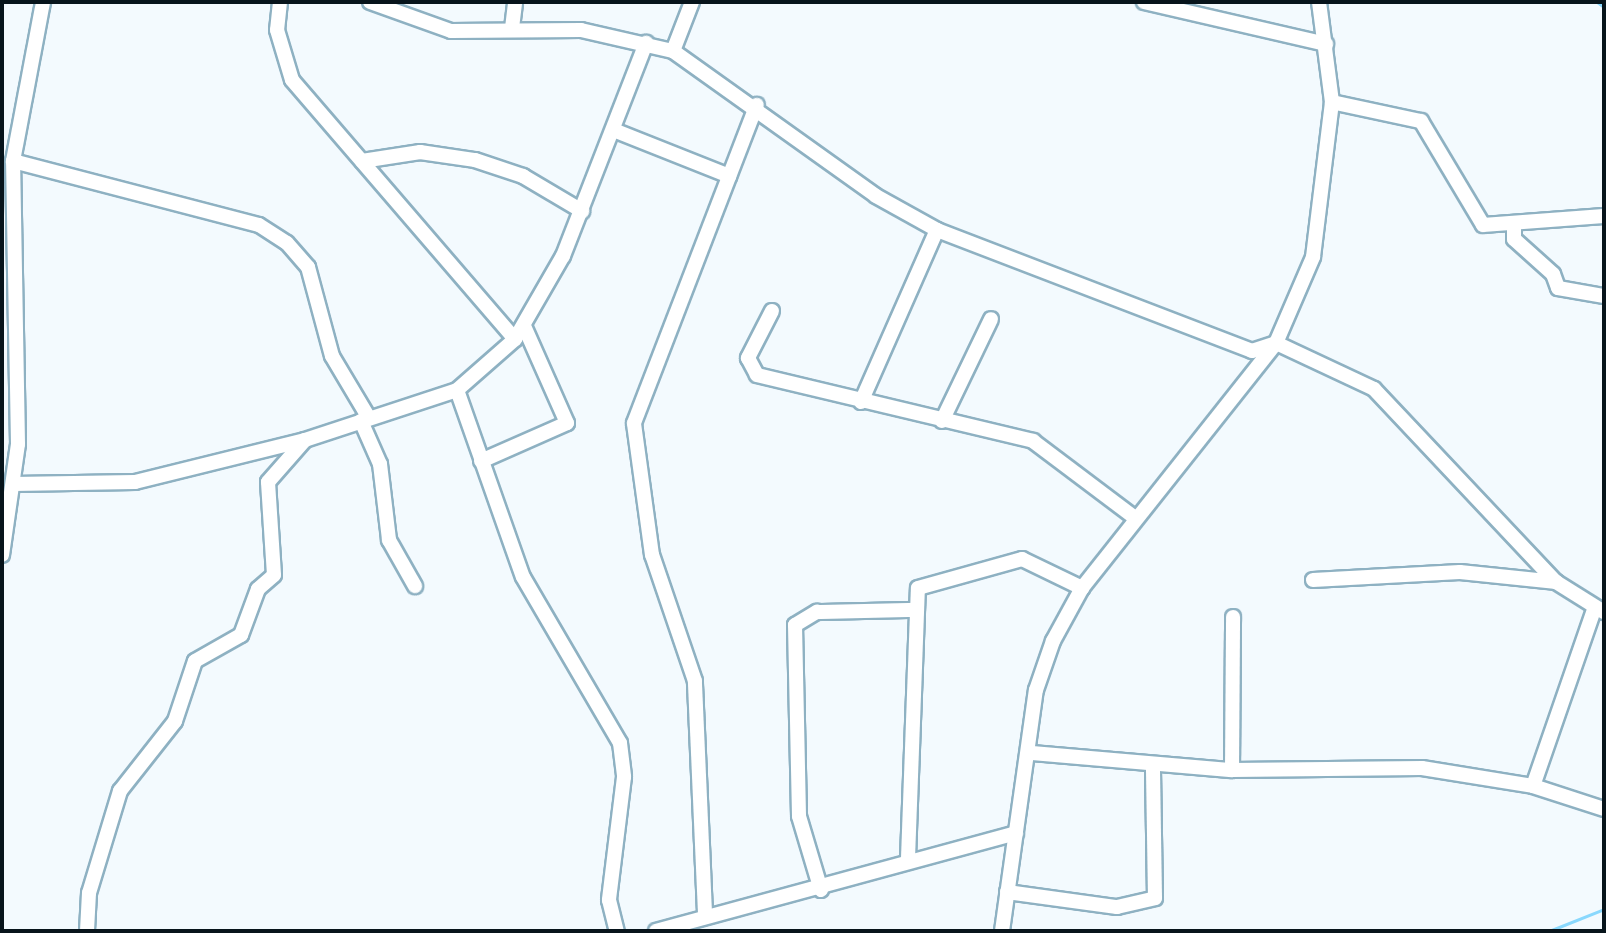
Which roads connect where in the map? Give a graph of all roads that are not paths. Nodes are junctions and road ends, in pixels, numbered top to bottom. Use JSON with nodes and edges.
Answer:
{"nodes":[{"id":1,"x":43,"y":2,"type":"edge"},
{"id":2,"x":280,"y":2,"type":"edge"},
{"id":3,"x":370,"y":2,"type":"edge"},
{"id":4,"x":515,"y":2,"type":"edge"},
{"id":5,"x":692,"y":2,"type":"edge"},
{"id":6,"x":1144,"y":2,"type":"edge"},
{"id":7,"x":1319,"y":2,"type":"edge"},
{"id":8,"x":512,"y":28,"type":"junction"},
{"id":9,"x":646,"y":43,"type":"junction"},
{"id":10,"x":1326,"y":44,"type":"junction"},
{"id":11,"x":673,"y":51,"type":"junction"},
{"id":12,"x":1332,"y":102,"type":"junction"},
{"id":13,"x":757,"y":105,"type":"junction"},
{"id":14,"x":616,"y":131,"type":"junction"},
{"id":15,"x":13,"y":161,"type":"junction"},
{"id":16,"x":362,"y":161,"type":"junction"},
{"id":17,"x":2,"y":175,"type":"edge"},
{"id":18,"x":729,"y":176,"type":"junction"},
{"id":19,"x":582,"y":211,"type":"junction"},
{"id":20,"x":1604,"y":216,"type":"edge"},
{"id":21,"x":1514,"y":226,"type":"junction"},
{"id":22,"x":937,"y":230,"type":"junction"},
{"id":23,"x":1604,"y":296,"type":"edge"},
{"id":24,"x":772,"y":311,"type":"dead end"},
{"id":25,"x":991,"y":319,"type":"dead end"},
{"id":26,"x":519,"y":333,"type":"junction"},
{"id":27,"x":1276,"y":343,"type":"junction"},
{"id":28,"x":457,"y":390,"type":"junction"},
{"id":29,"x":861,"y":402,"type":"junction"},
{"id":30,"x":365,"y":420,"type":"junction"},
{"id":31,"x":942,"y":421,"type":"junction"},
{"id":32,"x":305,"y":440,"type":"junction"},
{"id":33,"x":481,"y":461,"type":"junction"},
{"id":34,"x":13,"y":484,"type":"junction"},
{"id":35,"x":1135,"y":518,"type":"junction"},
{"id":36,"x":2,"y":555,"type":"edge"},
{"id":37,"x":1313,"y":580,"type":"dead end"},
{"id":38,"x":1556,"y":582,"type":"junction"},
{"id":39,"x":415,"y":586,"type":"dead end"},
{"id":40,"x":1082,"y":588,"type":"junction"},
{"id":41,"x":1599,"y":609,"type":"edge"},
{"id":42,"x":912,"y":610,"type":"junction"},
{"id":43,"x":1233,"y":617,"type":"dead end"},
{"id":44,"x":1032,"y":753,"type":"junction"},
{"id":45,"x":1153,"y":765,"type":"junction"},
{"id":46,"x":1232,"y":770,"type":"junction"},
{"id":47,"x":1533,"y":786,"type":"junction"},
{"id":48,"x":1604,"y":809,"type":"edge"},
{"id":49,"x":1016,"y":833,"type":"junction"},
{"id":50,"x":908,"y":858,"type":"junction"},
{"id":51,"x":821,"y":890,"type":"junction"},
{"id":52,"x":1007,"y":892,"type":"junction"},
{"id":53,"x":705,"y":913,"type":"junction"},
{"id":54,"x":87,"y":931,"type":"edge"},
{"id":55,"x":617,"y":931,"type":"edge"},
{"id":56,"x":656,"y":931,"type":"edge"},
{"id":57,"x":1002,"y":931,"type":"edge"}],
"edges":[{"from":1,"to":15,"type":"street"},
{"from":2,"to":16,"type":"street"},
{"from":3,"to":8,"type":"street"},
{"from":4,"to":8,"type":"street"},
{"from":5,"to":11,"type":"street"},
{"from":6,"to":10,"type":"street"},
{"from":7,"to":10,"type":"street"},
{"from":8,"to":9,"type":"street"},
{"from":9,"to":11,"type":"street"},
{"from":9,"to":14,"type":"street"},
{"from":10,"to":12,"type":"street"},
{"from":11,"to":13,"type":"street"},
{"from":12,"to":21,"type":"street"},
{"from":12,"to":27,"type":"street"},
{"from":13,"to":18,"type":"street"},
{"from":13,"to":22,"type":"street"},
{"from":14,"to":18,"type":"street"},
{"from":14,"to":19,"type":"street"},
{"from":15,"to":17,"type":"street"},
{"from":15,"to":30,"type":"street"},
{"from":15,"to":34,"type":"street"},
{"from":16,"to":19,"type":"street"},
{"from":16,"to":26,"type":"street"},
{"from":18,"to":53,"type":"street"},
{"from":19,"to":26,"type":"street"},
{"from":20,"to":21,"type":"street"},
{"from":21,"to":23,"type":"street"},
{"from":22,"to":27,"type":"street"},
{"from":22,"to":29,"type":"street"},
{"from":24,"to":29,"type":"street"},
{"from":25,"to":31,"type":"street"},
{"from":26,"to":28,"type":"street"},
{"from":26,"to":33,"type":"street"},
{"from":27,"to":35,"type":"street"},
{"from":27,"to":38,"type":"street"},
{"from":28,"to":30,"type":"street"},
{"from":28,"to":33,"type":"street"},
{"from":29,"to":31,"type":"street"},
{"from":30,"to":32,"type":"street"},
{"from":30,"to":39,"type":"street"},
{"from":31,"to":35,"type":"street"},
{"from":32,"to":34,"type":"street"},
{"from":32,"to":54,"type":"street"},
{"from":33,"to":55,"type":"street"},
{"from":34,"to":36,"type":"street"},
{"from":35,"to":40,"type":"street"},
{"from":37,"to":38,"type":"street"},
{"from":38,"to":41,"type":"street"},
{"from":40,"to":42,"type":"street"},
{"from":40,"to":44,"type":"street"},
{"from":41,"to":47,"type":"street"},
{"from":42,"to":50,"type":"street"},
{"from":42,"to":51,"type":"street"},
{"from":43,"to":46,"type":"street"},
{"from":44,"to":45,"type":"street"},
{"from":44,"to":49,"type":"street"},
{"from":45,"to":46,"type":"street"},
{"from":45,"to":52,"type":"street"},
{"from":46,"to":47,"type":"street"},
{"from":47,"to":48,"type":"street"},
{"from":49,"to":50,"type":"street"},
{"from":49,"to":52,"type":"street"},
{"from":50,"to":51,"type":"street"},
{"from":51,"to":53,"type":"street"},
{"from":52,"to":57,"type":"street"},
{"from":53,"to":56,"type":"street"}]}
